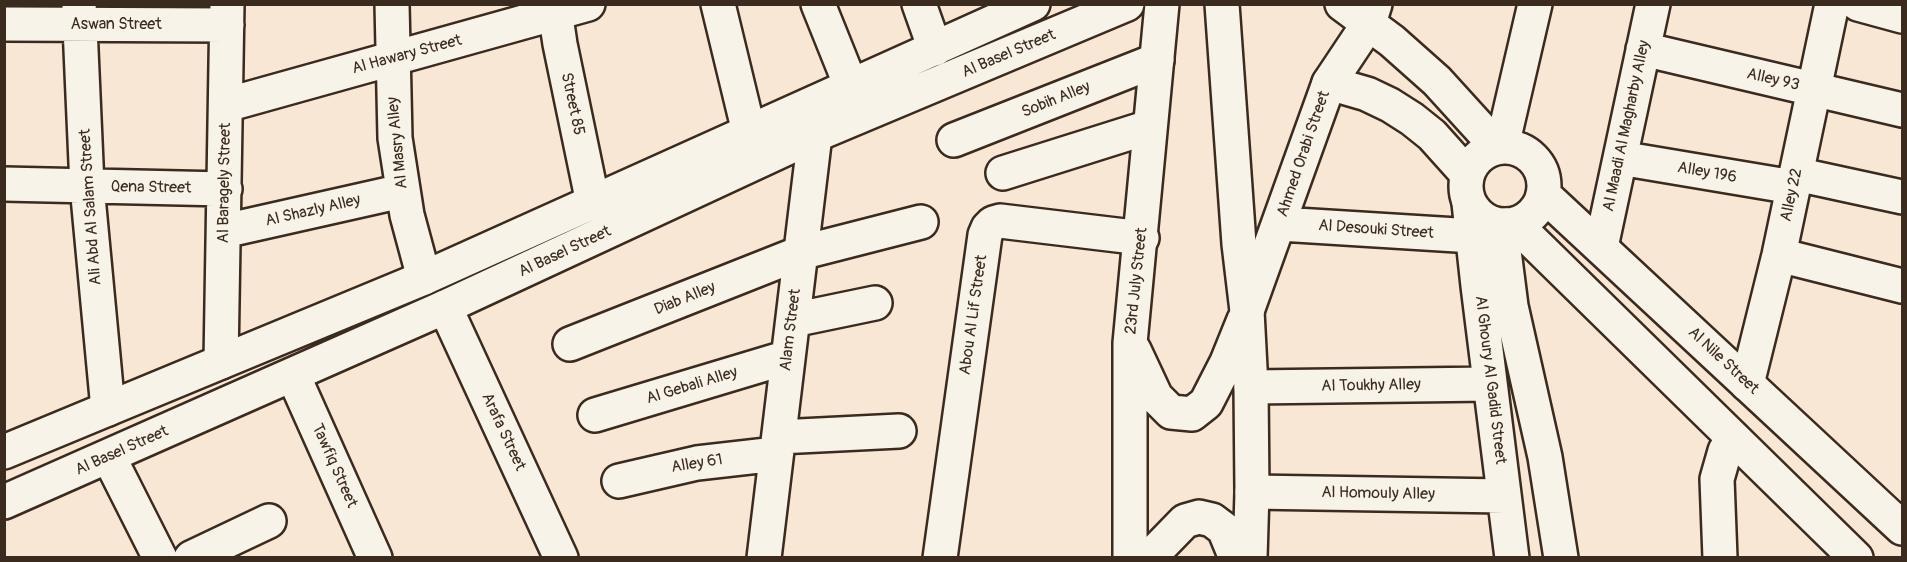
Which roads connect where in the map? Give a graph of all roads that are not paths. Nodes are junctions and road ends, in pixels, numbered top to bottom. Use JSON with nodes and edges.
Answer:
{"nodes":[{"id":1,"x":392,"y":4,"type":"edge"},
{"id":2,"x":588,"y":4,"type":"edge"},
{"id":3,"x":718,"y":4,"type":"edge"},
{"id":4,"x":818,"y":4,"type":"edge"},
{"id":5,"x":919,"y":4,"type":"edge"},
{"id":6,"x":1127,"y":4,"type":"edge"},
{"id":7,"x":1162,"y":4,"type":"edge"},
{"id":8,"x":1222,"y":4,"type":"edge"},
{"id":9,"x":1342,"y":4,"type":"edge"},
{"id":10,"x":1535,"y":4,"type":"edge"},
{"id":11,"x":1653,"y":4,"type":"edge"},
{"id":12,"x":1832,"y":4,"type":"edge"},
{"id":13,"x":1858,"y":4,"type":"edge"},
{"id":14,"x":1025,"y":6,"type":"edge"},
{"id":15,"x":554,"y":9,"type":"edge"},
{"id":16,"x":1372,"y":14,"type":"edge"},
{"id":17,"x":79,"y":15,"type":"edge"},
{"id":18,"x":227,"y":15,"type":"edge"},
{"id":19,"x":1902,"y":15,"type":"edge"},
{"id":20,"x":4,"y":24,"type":"edge"},
{"id":21,"x":935,"y":49,"type":"junction"},
{"id":22,"x":1643,"y":49,"type":"junction"},
{"id":23,"x":393,"y":60,"type":"junction"},
{"id":24,"x":1157,"y":60,"type":"junction"},
{"id":25,"x":1329,"y":83,"type":"junction"},
{"id":26,"x":851,"y":87,"type":"junction"},
{"id":27,"x":1814,"y":89,"type":"junction"},
{"id":28,"x":816,"y":102,"type":"junction"},
{"id":29,"x":226,"y":105,"type":"junction"},
{"id":30,"x":1902,"y":110,"type":"edge"},
{"id":31,"x":1149,"y":127,"type":"junction"},
{"id":32,"x":749,"y":132,"type":"junction"},
{"id":33,"x":815,"y":135,"type":"junction"},
{"id":34,"x":954,"y":140,"type":"dead end"},
{"id":35,"x":1500,"y":147,"type":"junction"},
{"id":36,"x":1620,"y":158,"type":"junction"},
{"id":37,"x":1004,"y":173,"type":"dead end"},
{"id":38,"x":1795,"y":181,"type":"junction"},
{"id":39,"x":4,"y":184,"type":"edge"},
{"id":40,"x":87,"y":186,"type":"junction"},
{"id":41,"x":1468,"y":188,"type":"junction"},
{"id":42,"x":225,"y":189,"type":"junction"},
{"id":43,"x":402,"y":191,"type":"junction"},
{"id":44,"x":1543,"y":194,"type":"junction"},
{"id":45,"x":1902,"y":198,"type":"edge"},
{"id":46,"x":593,"y":203,"type":"junction"},
{"id":47,"x":921,"y":222,"type":"dead end"},
{"id":48,"x":1280,"y":224,"type":"junction"},
{"id":49,"x":1510,"y":225,"type":"junction"},
{"id":50,"x":224,"y":231,"type":"junction"},
{"id":51,"x":1473,"y":236,"type":"junction"},
{"id":52,"x":1142,"y":238,"type":"junction"},
{"id":53,"x":1601,"y":247,"type":"junction"},
{"id":54,"x":800,"y":253,"type":"junction"},
{"id":55,"x":1779,"y":255,"type":"junction"},
{"id":56,"x":424,"y":278,"type":"junction"},
{"id":57,"x":1902,"y":286,"type":"edge"},
{"id":58,"x":875,"y":303,"type":"dead end"},
{"id":59,"x":445,"y":307,"type":"junction"},
{"id":60,"x":1496,"y":309,"type":"junction"},
{"id":61,"x":1247,"y":311,"type":"junction"},
{"id":62,"x":793,"y":320,"type":"junction"},
{"id":63,"x":1130,"y":343,"type":"junction"},
{"id":64,"x":570,"y":344,"type":"dead end"},
{"id":65,"x":788,"y":357,"type":"junction"},
{"id":66,"x":221,"y":362,"type":"junction"},
{"id":67,"x":293,"y":375,"type":"junction"},
{"id":68,"x":1490,"y":384,"type":"junction"},
{"id":69,"x":1748,"y":384,"type":"junction"},
{"id":70,"x":1251,"y":387,"type":"junction"},
{"id":71,"x":235,"y":401,"type":"junction"},
{"id":72,"x":108,"y":409,"type":"junction"},
{"id":73,"x":595,"y":415,"type":"dead end"},
{"id":74,"x":899,"y":430,"type":"dead end"},
{"id":75,"x":1733,"y":438,"type":"junction"},
{"id":76,"x":778,"y":446,"type":"junction"},
{"id":77,"x":4,"y":452,"type":"edge"},
{"id":78,"x":109,"y":457,"type":"junction"},
{"id":79,"x":619,"y":481,"type":"dead end"},
{"id":80,"x":1252,"y":492,"type":"junction"},
{"id":81,"x":1504,"y":496,"type":"junction"},
{"id":82,"x":4,"y":502,"type":"edge"},
{"id":83,"x":269,"y":521,"type":"dead end"},
{"id":84,"x":1902,"y":528,"type":"edge"},
{"id":85,"x":160,"y":558,"type":"edge"},
{"id":86,"x":191,"y":558,"type":"edge"},
{"id":87,"x":375,"y":558,"type":"edge"},
{"id":88,"x":561,"y":558,"type":"edge"},
{"id":89,"x":764,"y":558,"type":"edge"},
{"id":90,"x":940,"y":558,"type":"edge"},
{"id":91,"x":1130,"y":558,"type":"edge"},
{"id":92,"x":1149,"y":558,"type":"edge"},
{"id":93,"x":1236,"y":558,"type":"edge"},
{"id":94,"x":1250,"y":558,"type":"edge"},
{"id":95,"x":1512,"y":558,"type":"edge"},
{"id":96,"x":1561,"y":558,"type":"edge"},
{"id":97,"x":1720,"y":558,"type":"edge"},
{"id":98,"x":1856,"y":558,"type":"edge"}],
"edges":[{"from":1,"to":23,"type":"street","name":"Al Masry Alley"},
{"from":2,"to":15,"type":"street","name":"Al Hawary Street"},
{"from":3,"to":32,"type":"street"},
{"from":4,"to":26,"type":"street"},
{"from":5,"to":21,"type":"street"},
{"from":6,"to":33,"type":"street","name":"Al Basel Street"},
{"from":7,"to":24,"type":"street","name":"23rd July Street"},
{"from":8,"to":61,"type":"street"},
{"from":9,"to":16,"type":"street"},
{"from":10,"to":35,"type":"street"},
{"from":11,"to":22,"type":"street","name":"Al Maadi Al Magharby Alley"},
{"from":12,"to":27,"type":"street","name":"Alley 22"},
{"from":13,"to":19,"type":"street"},
{"from":14,"to":21,"type":"street","name":"Al Basel Street"},
{"from":15,"to":23,"type":"street","name":"Al Hawary Street"},
{"from":15,"to":46,"type":"street","name":"Street 85"},
{"from":16,"to":25,"type":"street","name":"Ahmed Orabi Street"},
{"from":16,"to":35,"type":"street"},
{"from":17,"to":18,"type":"street","name":"Aswan Street"},
{"from":17,"to":20,"type":"street","name":"Aswan Street"},
{"from":17,"to":40,"type":"street","name":"Ali Abd Al Salam Street"},
{"from":18,"to":29,"type":"street","name":"Al Baragely Street"},
{"from":21,"to":26,"type":"street","name":"Al Basel Street"},
{"from":22,"to":27,"type":"street","name":"Alley 93"},
{"from":22,"to":36,"type":"street","name":"Al Maadi Al Magharby Alley"},
{"from":23,"to":29,"type":"street","name":"Al Hawary Street"},
{"from":23,"to":43,"type":"street","name":"Al Masry Alley"},
{"from":24,"to":31,"type":"street","name":"23rd July Street"},
{"from":24,"to":34,"type":"street","name":"Sobih Alley"},
{"from":25,"to":41,"type":"street"},
{"from":25,"to":48,"type":"street","name":"Ahmed Orabi Street"},
{"from":26,"to":28,"type":"street","name":"Al Basel Street"},
{"from":27,"to":30,"type":"street","name":"Alley 93"},
{"from":27,"to":38,"type":"street","name":"Alley 22"},
{"from":28,"to":32,"type":"street","name":"Al Basel Street"},
{"from":28,"to":33,"type":"street","name":"Alam Street"},
{"from":29,"to":42,"type":"street","name":"Al Baragely Street"},
{"from":31,"to":37,"type":"street"},
{"from":31,"to":52,"type":"street","name":"23rd July Street"},
{"from":32,"to":46,"type":"street","name":"Al Basel Street"},
{"from":33,"to":54,"type":"street","name":"Alam Street"},
{"from":33,"to":59,"type":"street","name":"Al Basel Street"},
{"from":35,"to":41,"type":"street"},
{"from":35,"to":44,"type":"street"},
{"from":36,"to":38,"type":"street","name":"Alley 196"},
{"from":36,"to":53,"type":"street","name":"Al Maadi Al Magharby Alley"},
{"from":38,"to":45,"type":"street","name":"Alley 196"},
{"from":38,"to":55,"type":"street","name":"Alley 22"},
{"from":39,"to":40,"type":"street","name":"Qena Street"},
{"from":40,"to":42,"type":"street","name":"Qena Street"},
{"from":40,"to":72,"type":"street","name":"Ali Abd Al Salam Street"},
{"from":41,"to":49,"type":"street"},
{"from":41,"to":51,"type":"street","name":"Al Ghoury Al Gadid Street"},
{"from":42,"to":50,"type":"street","name":"Al Baragely Street"},
{"from":43,"to":50,"type":"street","name":"Al Shazly Alley"},
{"from":43,"to":56,"type":"street","name":"Al Masry Alley"},
{"from":44,"to":49,"type":"street"},
{"from":44,"to":53,"type":"street","name":"Al Nile Street"},
{"from":46,"to":56,"type":"street","name":"Al Basel Street"},
{"from":47,"to":54,"type":"street","name":"Diab Alley"},
{"from":48,"to":51,"type":"street","name":"Al Desouki Street"},
{"from":48,"to":61,"type":"street","name":"Ahmed Orabi Street"},
{"from":49,"to":60,"type":"street","name":"Al Ghoury Al Gadid Street"},
{"from":49,"to":75,"type":"street"},
{"from":50,"to":66,"type":"street","name":"Al Baragely Street"},
{"from":51,"to":60,"type":"street","name":"Al Ghoury Al Gadid Street"},
{"from":52,"to":63,"type":"street","name":"23rd July Street"},
{"from":52,"to":90,"type":"street","name":"Abou Al Lif Street"},
{"from":53,"to":69,"type":"street","name":"Al Nile Street"},
{"from":54,"to":62,"type":"street","name":"Alam Street"},
{"from":54,"to":64,"type":"street","name":"Diab Alley"},
{"from":55,"to":57,"type":"street"},
{"from":55,"to":69,"type":"street","name":"Alley 22"},
{"from":56,"to":66,"type":"street","name":"Al Basel Street"},
{"from":58,"to":62,"type":"street"},
{"from":59,"to":67,"type":"street","name":"Al Basel Street"},
{"from":59,"to":88,"type":"street","name":"Arafa Street"},
{"from":60,"to":68,"type":"street","name":"Al Ghoury Al Gadid Street"},
{"from":60,"to":96,"type":"street","name":"Al Ghoury Al Gadid Street"},
{"from":61,"to":63,"type":"street","name":"Ahmed Orabi Street"},
{"from":61,"to":70,"type":"street"},
{"from":62,"to":65,"type":"street","name":"Alam Street"},
{"from":63,"to":91,"type":"street","name":"23rd July Street"},
{"from":65,"to":73,"type":"street","name":"Al Gebali Alley"},
{"from":65,"to":76,"type":"street","name":"Alam Street"},
{"from":66,"to":71,"type":"street"},
{"from":66,"to":72,"type":"street","name":"Al Basel Street"},
{"from":67,"to":71,"type":"street","name":"Al Basel Street"},
{"from":67,"to":87,"type":"street","name":"Tawfiq Street"},
{"from":68,"to":70,"type":"street","name":"Al Toukhy Alley"},
{"from":68,"to":81,"type":"street","name":"Al Ghoury Al Gadid Street"},
{"from":69,"to":84,"type":"street","name":"Al Nile Street"},
{"from":70,"to":80,"type":"street"},
{"from":71,"to":78,"type":"street","name":"Al Basel Street"},
{"from":72,"to":77,"type":"street","name":"Al Basel Street"},
{"from":74,"to":76,"type":"street","name":"Alley 61"},
{"from":75,"to":97,"type":"street"},
{"from":75,"to":98,"type":"street"},
{"from":76,"to":79,"type":"street","name":"Alley 61"},
{"from":76,"to":89,"type":"street","name":"Alam Street"},
{"from":78,"to":82,"type":"street","name":"Al Basel Street"},
{"from":78,"to":85,"type":"street"},
{"from":80,"to":81,"type":"street","name":"Al Homouly Alley"},
{"from":80,"to":94,"type":"street"},
{"from":81,"to":95,"type":"street","name":"Al Ghoury Al Gadid Street"},
{"from":83,"to":86,"type":"street"},
{"from":92,"to":93,"type":"street"}]}
